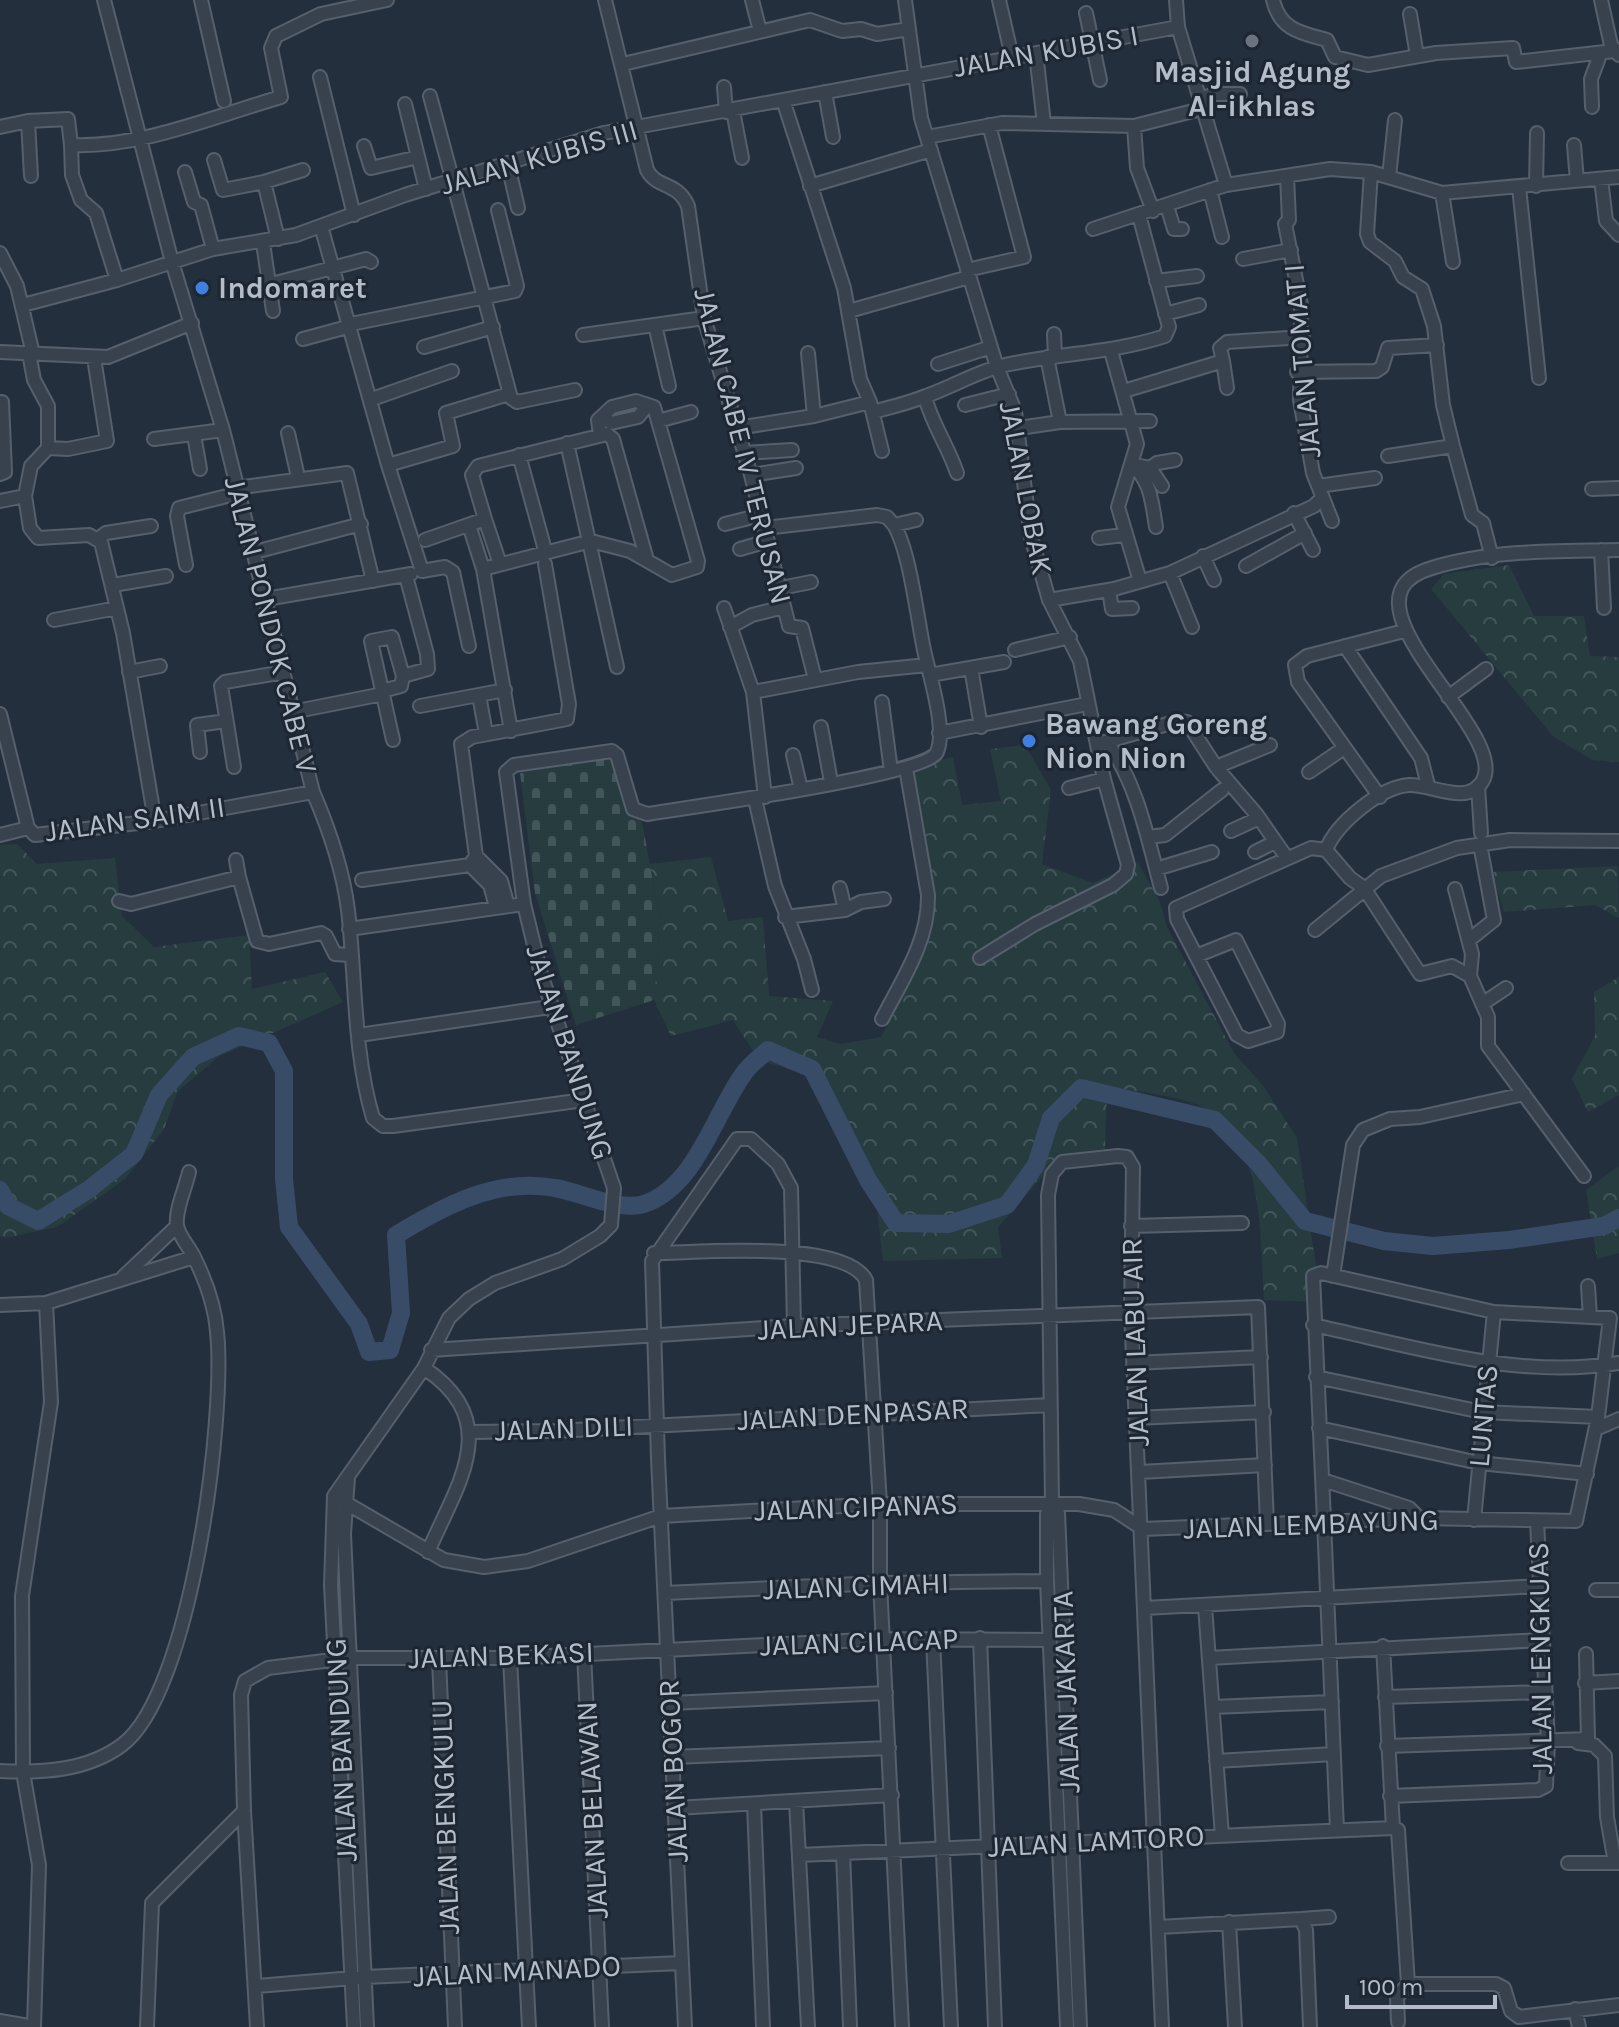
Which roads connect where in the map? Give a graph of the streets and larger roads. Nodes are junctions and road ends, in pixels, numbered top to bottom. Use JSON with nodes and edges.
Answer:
{"nodes":[{"id":1,"x":104,"y":0,"type":"edge"},
{"id":2,"x":201,"y":0,"type":"edge"},
{"id":3,"x":387,"y":0,"type":"edge"},
{"id":4,"x":752,"y":0,"type":"edge"},
{"id":5,"x":905,"y":0,"type":"edge"},
{"id":6,"x":999,"y":0,"type":"edge"},
{"id":7,"x":1176,"y":0,"type":"edge"},
{"id":8,"x":1273,"y":0,"type":"edge"},
{"id":9,"x":1601,"y":0,"type":"edge"},
{"id":10,"x":605,"y":1,"type":"edge"},
{"id":11,"x":1086,"y":13,"type":"dead end"},
{"id":12,"x":1410,"y":14,"type":"dead end"},
{"id":13,"x":1178,"y":27,"type":"junction"},
{"id":14,"x":909,"y":29,"type":"junction"},
{"id":15,"x":760,"y":31,"type":"junction"},
{"id":16,"x":1450,"y":37,"type":"dead end"},
{"id":17,"x":1092,"y":44,"type":"junction"},
{"id":18,"x":1451,"y":52,"type":"junction"},
{"id":19,"x":1036,"y":53,"type":"junction"},
{"id":20,"x":1616,"y":53,"type":"edge"},
{"id":21,"x":1600,"y":55,"type":"junction"},
{"id":22,"x":1417,"y":56,"type":"junction"},
{"id":23,"x":1012,"y":57,"type":"junction"},
{"id":24,"x":623,"y":64,"type":"junction"},
{"id":25,"x":913,"y":76,"type":"junction"},
{"id":26,"x":320,"y":77,"type":"dead end"},
{"id":27,"x":1100,"y":80,"type":"dead end"},
{"id":28,"x":724,"y":87,"type":"dead end"},
{"id":29,"x":825,"y":92,"type":"junction"},
{"id":30,"x":1240,"y":94,"type":"dead end"},
{"id":31,"x":430,"y":96,"type":"dead end"},
{"id":32,"x":783,"y":100,"type":"junction"},
{"id":33,"x":224,"y":101,"type":"dead end"},
{"id":34,"x":405,"y":104,"type":"dead end"},
{"id":35,"x":1200,"y":104,"type":"junction"},
{"id":36,"x":1592,"y":107,"type":"dead end"},
{"id":37,"x":730,"y":112,"type":"junction"},
{"id":38,"x":600,"y":118,"type":"dead end"},
{"id":39,"x":1395,"y":120,"type":"dead end"},
{"id":40,"x":28,"y":121,"type":"junction"},
{"id":41,"x":1044,"y":124,"type":"junction"},
{"id":42,"x":989,"y":125,"type":"junction"},
{"id":43,"x":1134,"y":126,"type":"junction"},
{"id":44,"x":0,"y":127,"type":"edge"},
{"id":45,"x":638,"y":127,"type":"junction"},
{"id":46,"x":604,"y":133,"type":"junction"},
{"id":47,"x":1537,"y":133,"type":"dead end"},
{"id":48,"x":833,"y":137,"type":"dead end"},
{"id":49,"x":139,"y":138,"type":"junction"},
{"id":50,"x":929,"y":144,"type":"junction"},
{"id":51,"x":71,"y":145,"type":"junction"},
{"id":52,"x":1574,"y":145,"type":"dead end"},
{"id":53,"x":364,"y":146,"type":"dead end"},
{"id":54,"x":418,"y":157,"type":"junction"},
{"id":55,"x":742,"y":158,"type":"dead end"},
{"id":56,"x":214,"y":160,"type":"dead end"},
{"id":57,"x":508,"y":165,"type":"junction"},
{"id":58,"x":303,"y":170,"type":"dead end"},
{"id":59,"x":185,"y":172,"type":"dead end"},
{"id":60,"x":1371,"y":172,"type":"junction"},
{"id":61,"x":31,"y":176,"type":"dead end"},
{"id":62,"x":1287,"y":176,"type":"junction"},
{"id":63,"x":1389,"y":177,"type":"junction"},
{"id":64,"x":1619,"y":177,"type":"edge"},
{"id":65,"x":1601,"y":179,"type":"junction"},
{"id":66,"x":1577,"y":181,"type":"junction"},
{"id":67,"x":264,"y":182,"type":"junction"},
{"id":68,"x":451,"y":182,"type":"junction"},
{"id":69,"x":1226,"y":185,"type":"junction"},
{"id":70,"x":810,"y":186,"type":"junction"},
{"id":71,"x":1536,"y":186,"type":"junction"},
{"id":72,"x":1519,"y":187,"type":"junction"},
{"id":73,"x":426,"y":189,"type":"junction"},
{"id":74,"x":1210,"y":190,"type":"junction"},
{"id":75,"x":1442,"y":193,"type":"junction"},
{"id":76,"x":1167,"y":206,"type":"junction"},
{"id":77,"x":518,"y":208,"type":"dead end"},
{"id":78,"x":498,"y":210,"type":"dead end"},
{"id":79,"x":1153,"y":211,"type":"junction"},
{"id":80,"x":354,"y":215,"type":"junction"},
{"id":81,"x":1139,"y":215,"type":"junction"},
{"id":82,"x":321,"y":226,"type":"junction"},
{"id":83,"x":1093,"y":229,"type":"dead end"},
{"id":84,"x":1182,"y":229,"type":"dead end"},
{"id":85,"x":1619,"y":235,"type":"edge"},
{"id":86,"x":1222,"y":237,"type":"dead end"},
{"id":87,"x":278,"y":239,"type":"junction"},
{"id":88,"x":263,"y":243,"type":"junction"},
{"id":89,"x":213,"y":249,"type":"junction"},
{"id":90,"x":1291,"y":250,"type":"junction"},
{"id":91,"x":0,"y":253,"type":"edge"},
{"id":92,"x":1243,"y":259,"type":"dead end"},
{"id":93,"x":172,"y":262,"type":"junction"},
{"id":94,"x":371,"y":262,"type":"dead end"},
{"id":95,"x":1453,"y":262,"type":"dead end"},
{"id":96,"x":335,"y":269,"type":"junction"},
{"id":97,"x":968,"y":273,"type":"junction"},
{"id":98,"x":1197,"y":276,"type":"dead end"},
{"id":99,"x":117,"y":280,"type":"junction"},
{"id":100,"x":1156,"y":281,"type":"junction"},
{"id":101,"x":272,"y":284,"type":"junction"},
{"id":102,"x":484,"y":298,"type":"junction"},
{"id":103,"x":23,"y":305,"type":"junction"},
{"id":104,"x":1199,"y":305,"type":"dead end"},
{"id":105,"x":273,"y":311,"type":"dead end"},
{"id":106,"x":849,"y":311,"type":"junction"},
{"id":107,"x":1165,"y":314,"type":"junction"},
{"id":108,"x":704,"y":318,"type":"junction"},
{"id":109,"x":192,"y":323,"type":"junction"},
{"id":110,"x":351,"y":325,"type":"junction"},
{"id":111,"x":655,"y":325,"type":"junction"},
{"id":112,"x":493,"y":327,"type":"junction"},
{"id":113,"x":1054,"y":334,"type":"dead end"},
{"id":114,"x":583,"y":335,"type":"dead end"},
{"id":115,"x":1303,"y":337,"type":"junction"},
{"id":116,"x":303,"y":339,"type":"dead end"},
{"id":117,"x":1437,"y":345,"type":"junction"},
{"id":118,"x":424,"y":347,"type":"dead end"},
{"id":119,"x":991,"y":347,"type":"junction"},
{"id":120,"x":1111,"y":351,"type":"junction"},
{"id":121,"x":0,"y":352,"type":"edge"},
{"id":122,"x":808,"y":353,"type":"dead end"},
{"id":123,"x":31,"y":354,"type":"junction"},
{"id":124,"x":1051,"y":357,"type":"junction"},
{"id":125,"x":94,"y":358,"type":"junction"},
{"id":126,"x":1223,"y":361,"type":"junction"},
{"id":127,"x":938,"y":364,"type":"dead end"},
{"id":128,"x":997,"y":367,"type":"junction"},
{"id":129,"x":452,"y":371,"type":"dead end"},
{"id":130,"x":1297,"y":372,"type":"junction"},
{"id":131,"x":1539,"y":378,"type":"dead end"},
{"id":132,"x":669,"y":386,"type":"dead end"},
{"id":133,"x":1227,"y":388,"type":"dead end"},
{"id":134,"x":575,"y":390,"type":"dead end"},
{"id":135,"x":1124,"y":391,"type":"junction"},
{"id":136,"x":1009,"y":394,"type":"junction"},
{"id":137,"x":511,"y":397,"type":"junction"},
{"id":138,"x":925,"y":397,"type":"junction"},
{"id":139,"x":372,"y":399,"type":"junction"},
{"id":140,"x":2,"y":402,"type":"dead end"},
{"id":141,"x":965,"y":405,"type":"dead end"},
{"id":142,"x":872,"y":407,"type":"junction"},
{"id":143,"x":691,"y":412,"type":"dead end"},
{"id":144,"x":814,"y":416,"type":"junction"},
{"id":145,"x":1127,"y":419,"type":"junction"},
{"id":146,"x":658,"y":421,"type":"junction"},
{"id":147,"x":1150,"y":421,"type":"dead end"},
{"id":148,"x":1060,"y":422,"type":"junction"},
{"id":149,"x":737,"y":428,"type":"junction"},
{"id":150,"x":1019,"y":428,"type":"junction"},
{"id":151,"x":223,"y":430,"type":"junction"},
{"id":152,"x":288,"y":433,"type":"dead end"},
{"id":153,"x":194,"y":435,"type":"junction"},
{"id":154,"x":600,"y":435,"type":"junction"},
{"id":155,"x":154,"y":439,"type":"dead end"},
{"id":156,"x":567,"y":443,"type":"junction"},
{"id":157,"x":1453,"y":446,"type":"junction"},
{"id":158,"x":48,"y":448,"type":"junction"},
{"id":159,"x":792,"y":450,"type":"dead end"},
{"id":160,"x":882,"y":451,"type":"dead end"},
{"id":161,"x":744,"y":453,"type":"junction"},
{"id":162,"x":519,"y":455,"type":"junction"},
{"id":163,"x":1388,"y":456,"type":"dead end"},
{"id":164,"x":1175,"y":460,"type":"dead end"},
{"id":165,"x":1131,"y":464,"type":"junction"},
{"id":166,"x":388,"y":465,"type":"junction"},
{"id":167,"x":796,"y":468,"type":"dead end"},
{"id":168,"x":1150,"y":468,"type":"junction"},
{"id":169,"x":200,"y":469,"type":"dead end"},
{"id":170,"x":957,"y":473,"type":"dead end"},
{"id":171,"x":0,"y":474,"type":"edge"},
{"id":172,"x":751,"y":475,"type":"junction"},
{"id":173,"x":298,"y":477,"type":"junction"},
{"id":174,"x":1375,"y":478,"type":"dead end"},
{"id":175,"x":1162,"y":486,"type":"dead end"},
{"id":176,"x":1619,"y":488,"type":"edge"},
{"id":177,"x":1592,"y":489,"type":"dead end"},
{"id":178,"x":239,"y":493,"type":"junction"},
{"id":179,"x":1320,"y":493,"type":"junction"},
{"id":180,"x":25,"y":496,"type":"junction"},
{"id":181,"x":0,"y":501,"type":"edge"},
{"id":182,"x":1294,"y":513,"type":"junction"},
{"id":183,"x":761,"y":515,"type":"junction"},
{"id":184,"x":485,"y":519,"type":"junction"},
{"id":185,"x":916,"y":520,"type":"dead end"},
{"id":186,"x":1332,"y":521,"type":"dead end"},
{"id":187,"x":361,"y":524,"type":"junction"},
{"id":188,"x":725,"y":524,"type":"dead end"},
{"id":189,"x":469,"y":525,"type":"junction"},
{"id":190,"x":894,"y":525,"type":"junction"},
{"id":191,"x":151,"y":526,"type":"dead end"},
{"id":192,"x":1156,"y":527,"type":"dead end"},
{"id":193,"x":1305,"y":533,"type":"junction"},
{"id":194,"x":766,"y":535,"type":"junction"},
{"id":195,"x":1124,"y":535,"type":"junction"},
{"id":196,"x":1099,"y":538,"type":"dead end"},
{"id":197,"x":98,"y":539,"type":"junction"},
{"id":198,"x":425,"y":540,"type":"dead end"},
{"id":199,"x":591,"y":541,"type":"junction"},
{"id":200,"x":740,"y":549,"type":"dead end"},
{"id":201,"x":1313,"y":550,"type":"dead end"},
{"id":202,"x":1601,"y":550,"type":"junction"},
{"id":203,"x":1619,"y":550,"type":"edge"},
{"id":204,"x":255,"y":552,"type":"junction"},
{"id":205,"x":1203,"y":556,"type":"junction"},
{"id":206,"x":545,"y":557,"type":"junction"},
{"id":207,"x":1492,"y":558,"type":"junction"},
{"id":208,"x":647,"y":560,"type":"junction"},
{"id":209,"x":500,"y":564,"type":"junction"},
{"id":210,"x":186,"y":565,"type":"dead end"},
{"id":211,"x":1246,"y":566,"type":"dead end"},
{"id":212,"x":483,"y":569,"type":"junction"},
{"id":213,"x":422,"y":571,"type":"junction"},
{"id":214,"x":1170,"y":573,"type":"junction"},
{"id":215,"x":166,"y":576,"type":"dead end"},
{"id":216,"x":406,"y":576,"type":"junction"},
{"id":217,"x":1214,"y":580,"type":"dead end"},
{"id":218,"x":373,"y":581,"type":"junction"},
{"id":219,"x":1140,"y":581,"type":"junction"},
{"id":220,"x":811,"y":582,"type":"dead end"},
{"id":221,"x":113,"y":585,"type":"junction"},
{"id":222,"x":781,"y":588,"type":"junction"},
{"id":223,"x":1109,"y":590,"type":"junction"},
{"id":224,"x":266,"y":599,"type":"junction"},
{"id":225,"x":1049,"y":600,"type":"junction"},
{"id":226,"x":784,"y":607,"type":"junction"},
{"id":227,"x":117,"y":608,"type":"junction"},
{"id":228,"x":724,"y":608,"type":"dead end"},
{"id":229,"x":1132,"y":608,"type":"dead end"},
{"id":230,"x":1604,"y":608,"type":"dead end"},
{"id":231,"x":54,"y":620,"type":"dead end"},
{"id":232,"x":1188,"y":626,"type":"dead end"},
{"id":233,"x":730,"y":627,"type":"junction"},
{"id":234,"x":1404,"y":631,"type":"junction"},
{"id":235,"x":1070,"y":637,"type":"junction"},
{"id":236,"x":469,"y":646,"type":"dead end"},
{"id":237,"x":1345,"y":646,"type":"junction"},
{"id":238,"x":1015,"y":650,"type":"dead end"},
{"id":239,"x":1004,"y":662,"type":"dead end"},
{"id":240,"x":160,"y":666,"type":"dead end"},
{"id":241,"x":617,"y":667,"type":"dead end"},
{"id":242,"x":971,"y":668,"type":"junction"},
{"id":243,"x":1486,"y":669,"type":"dead end"},
{"id":244,"x":928,"y":670,"type":"junction"},
{"id":245,"x":129,"y":672,"type":"junction"},
{"id":246,"x":284,"y":672,"type":"junction"},
{"id":247,"x":403,"y":676,"type":"junction"},
{"id":248,"x":815,"y":679,"type":"junction"},
{"id":249,"x":505,"y":690,"type":"junction"},
{"id":250,"x":753,"y":692,"type":"junction"},
{"id":251,"x":382,"y":693,"type":"junction"},
{"id":252,"x":479,"y":695,"type":"junction"},
{"id":253,"x":1448,"y":697,"type":"junction"},
{"id":254,"x":882,"y":702,"type":"dead end"},
{"id":255,"x":1087,"y":704,"type":"junction"},
{"id":256,"x":420,"y":706,"type":"dead end"},
{"id":257,"x":292,"y":712,"type":"junction"},
{"id":258,"x":0,"y":714,"type":"edge"},
{"id":259,"x":226,"y":721,"type":"junction"},
{"id":260,"x":821,"y":727,"type":"dead end"},
{"id":261,"x":981,"y":727,"type":"junction"},
{"id":262,"x":511,"y":731,"type":"junction"},
{"id":263,"x":939,"y":733,"type":"junction"},
{"id":264,"x":486,"y":734,"type":"junction"},
{"id":265,"x":393,"y":740,"type":"dead end"},
{"id":266,"x":1103,"y":744,"type":"junction"},
{"id":267,"x":1270,"y":745,"type":"dead end"},
{"id":268,"x":1344,"y":748,"type":"junction"},
{"id":269,"x":200,"y":752,"type":"dead end"},
{"id":270,"x":793,"y":755,"type":"dead end"},
{"id":271,"x":234,"y":767,"type":"dead end"},
{"id":272,"x":1216,"y":767,"type":"junction"},
{"id":273,"x":906,"y":768,"type":"junction"},
{"id":274,"x":891,"y":771,"type":"junction"},
{"id":275,"x":1309,"y":772,"type":"dead end"},
{"id":276,"x":1104,"y":779,"type":"junction"},
{"id":277,"x":831,"y":782,"type":"junction"},
{"id":278,"x":1428,"y":785,"type":"junction"},
{"id":279,"x":1478,"y":786,"type":"junction"},
{"id":280,"x":1069,"y":788,"type":"dead end"},
{"id":281,"x":801,"y":789,"type":"junction"},
{"id":282,"x":1222,"y":790,"type":"dead end"},
{"id":283,"x":313,"y":792,"type":"junction"},
{"id":284,"x":1380,"y":797,"type":"junction"},
{"id":285,"x":760,"y":798,"type":"junction"},
{"id":286,"x":1259,"y":818,"type":"junction"},
{"id":287,"x":155,"y":821,"type":"junction"},
{"id":288,"x":28,"y":828,"type":"junction"},
{"id":289,"x":1231,"y":831,"type":"dead end"},
{"id":290,"x":0,"y":835,"type":"edge"},
{"id":291,"x":1148,"y":837,"type":"junction"},
{"id":292,"x":1480,"y":838,"type":"junction"},
{"id":293,"x":1619,"y":841,"type":"edge"},
{"id":294,"x":1275,"y":842,"type":"junction"},
{"id":295,"x":1328,"y":845,"type":"junction"},
{"id":296,"x":1212,"y":852,"type":"dead end"},
{"id":297,"x":1255,"y":852,"type":"dead end"},
{"id":298,"x":1287,"y":858,"type":"junction"},
{"id":299,"x":236,"y":860,"type":"dead end"},
{"id":300,"x":473,"y":860,"type":"junction"},
{"id":301,"x":1156,"y":869,"type":"junction"},
{"id":302,"x":239,"y":877,"type":"junction"},
{"id":303,"x":362,"y":880,"type":"dead end"},
{"id":304,"x":840,"y":888,"type":"dead end"},
{"id":305,"x":1161,"y":888,"type":"dead end"},
{"id":306,"x":1364,"y":888,"type":"junction"},
{"id":307,"x":1455,"y":889,"type":"dead end"},
{"id":308,"x":884,"y":899,"type":"dead end"},
{"id":309,"x":119,"y":901,"type":"dead end"},
{"id":310,"x":524,"y":904,"type":"junction"},
{"id":311,"x":502,"y":907,"type":"junction"},
{"id":312,"x":845,"y":910,"type":"junction"},
{"id":313,"x":785,"y":917,"type":"junction"},
{"id":314,"x":349,"y":929,"type":"junction"},
{"id":315,"x":1315,"y":930,"type":"dead end"},
{"id":316,"x":1469,"y":940,"type":"junction"},
{"id":317,"x":349,"y":955,"type":"junction"},
{"id":318,"x":1196,"y":956,"type":"junction"},
{"id":319,"x":980,"y":958,"type":"dead end"},
{"id":320,"x":1470,"y":976,"type":"junction"},
{"id":321,"x":1506,"y":988,"type":"dead end"},
{"id":322,"x":812,"y":990,"type":"dead end"},
{"id":323,"x":1482,"y":1004,"type":"junction"},
{"id":324,"x":550,"y":1007,"type":"junction"},
{"id":325,"x":882,"y":1019,"type":"dead end"},
{"id":326,"x":359,"y":1035,"type":"junction"},
{"id":327,"x":1524,"y":1094,"type":"junction"},
{"id":328,"x":584,"y":1100,"type":"junction"},
{"id":329,"x":1127,"y":1157,"type":"joint"},
{"id":330,"x":189,"y":1172,"type":"dead end"},
{"id":331,"x":1584,"y":1176,"type":"dead end"},
{"id":332,"x":1242,"y":1223,"type":"dead end"},
{"id":333,"x":177,"y":1226,"type":"junction"},
{"id":334,"x":1131,"y":1226,"type":"junction"},
{"id":335,"x":793,"y":1251,"type":"junction"},
{"id":336,"x":654,"y":1253,"type":"junction"},
{"id":337,"x":194,"y":1257,"type":"junction"},
{"id":338,"x":1333,"y":1276,"type":"junction"},
{"id":339,"x":118,"y":1282,"type":"junction"},
{"id":340,"x":1588,"y":1286,"type":"dead end"},
{"id":341,"x":46,"y":1303,"type":"junction"},
{"id":342,"x":0,"y":1305,"type":"edge"},
{"id":343,"x":1131,"y":1310,"type":"junction"},
{"id":344,"x":1494,"y":1312,"type":"junction"},
{"id":345,"x":1047,"y":1315,"type":"junction"},
{"id":346,"x":1590,"y":1317,"type":"junction"},
{"id":347,"x":870,"y":1325,"type":"junction"},
{"id":348,"x":1313,"y":1325,"type":"junction"},
{"id":349,"x":794,"y":1326,"type":"junction"},
{"id":350,"x":652,"y":1336,"type":"junction"},
{"id":351,"x":431,"y":1350,"type":"junction"},
{"id":352,"x":1261,"y":1357,"type":"junction"},
{"id":353,"x":1134,"y":1363,"type":"junction"},
{"id":354,"x":1488,"y":1363,"type":"junction"},
{"id":355,"x":1613,"y":1364,"type":"edge"},
{"id":356,"x":424,"y":1368,"type":"junction"},
{"id":357,"x":1316,"y":1377,"type":"junction"},
{"id":358,"x":1050,"y":1405,"type":"junction"},
{"id":359,"x":1264,"y":1412,"type":"junction"},
{"id":360,"x":1482,"y":1412,"type":"junction"},
{"id":361,"x":876,"y":1413,"type":"junction"},
{"id":362,"x":1136,"y":1418,"type":"junction"},
{"id":363,"x":1619,"y":1419,"type":"edge"},
{"id":364,"x":1597,"y":1423,"type":"junction"},
{"id":365,"x":656,"y":1424,"type":"junction"},
{"id":366,"x":1319,"y":1428,"type":"junction"},
{"id":367,"x":471,"y":1432,"type":"junction"},
{"id":368,"x":1479,"y":1463,"type":"junction"},
{"id":369,"x":1265,"y":1465,"type":"junction"},
{"id":370,"x":1140,"y":1472,"type":"junction"},
{"id":371,"x":1587,"y":1474,"type":"junction"},
{"id":372,"x":348,"y":1477,"type":"junction"},
{"id":373,"x":1323,"y":1480,"type":"junction"},
{"id":374,"x":334,"y":1496,"type":"junction"},
{"id":375,"x":347,"y":1503,"type":"junction"},
{"id":376,"x":1052,"y":1503,"type":"junction"},
{"id":377,"x":880,"y":1504,"type":"junction"},
{"id":378,"x":661,"y":1516,"type":"junction"},
{"id":379,"x":1419,"y":1518,"type":"junction"},
{"id":380,"x":1474,"y":1520,"type":"junction"},
{"id":381,"x":1324,"y":1521,"type":"junction"},
{"id":382,"x":1537,"y":1521,"type":"junction"},
{"id":383,"x":1267,"y":1524,"type":"junction"},
{"id":384,"x":1143,"y":1529,"type":"junction"},
{"id":385,"x":428,"y":1552,"type":"junction"},
{"id":386,"x":1047,"y":1581,"type":"junction"},
{"id":387,"x":880,"y":1583,"type":"junction"},
{"id":388,"x":1540,"y":1586,"type":"junction"},
{"id":389,"x":1596,"y":1590,"type":"dead end"},
{"id":390,"x":1619,"y":1590,"type":"edge"},
{"id":391,"x":665,"y":1593,"type":"junction"},
{"id":392,"x":1327,"y":1596,"type":"junction"},
{"id":393,"x":1205,"y":1606,"type":"junction"},
{"id":394,"x":1145,"y":1608,"type":"junction"},
{"id":395,"x":980,"y":1638,"type":"junction"},
{"id":396,"x":883,"y":1639,"type":"junction"},
{"id":397,"x":933,"y":1639,"type":"junction"},
{"id":398,"x":1050,"y":1640,"type":"junction"},
{"id":399,"x":1542,"y":1640,"type":"junction"},
{"id":400,"x":1383,"y":1646,"type":"junction"},
{"id":401,"x":1329,"y":1649,"type":"junction"},
{"id":402,"x":668,"y":1650,"type":"junction"},
{"id":403,"x":584,"y":1653,"type":"junction"},
{"id":404,"x":1586,"y":1654,"type":"dead end"},
{"id":405,"x":510,"y":1658,"type":"junction"},
{"id":406,"x":1209,"y":1658,"type":"junction"},
{"id":407,"x":341,"y":1659,"type":"junction"},
{"id":408,"x":439,"y":1659,"type":"junction"},
{"id":409,"x":1619,"y":1681,"type":"edge"},
{"id":410,"x":1585,"y":1683,"type":"junction"},
{"id":411,"x":1545,"y":1692,"type":"junction"},
{"id":412,"x":886,"y":1693,"type":"junction"},
{"id":413,"x":1385,"y":1697,"type":"junction"},
{"id":414,"x":1332,"y":1702,"type":"junction"},
{"id":415,"x":670,"y":1703,"type":"junction"},
{"id":416,"x":1213,"y":1707,"type":"junction"},
{"id":417,"x":1577,"y":1740,"type":"junction"},
{"id":418,"x":1548,"y":1741,"type":"junction"},
{"id":419,"x":1387,"y":1746,"type":"junction"},
{"id":420,"x":889,"y":1748,"type":"junction"},
{"id":421,"x":1334,"y":1754,"type":"junction"},
{"id":422,"x":673,"y":1757,"type":"junction"},
{"id":423,"x":1216,"y":1761,"type":"junction"},
{"id":424,"x":1614,"y":1770,"type":"edge"},
{"id":425,"x":0,"y":1771,"type":"edge"},
{"id":426,"x":23,"y":1772,"type":"junction"},
{"id":427,"x":892,"y":1795,"type":"junction"},
{"id":428,"x":1390,"y":1796,"type":"junction"},
{"id":429,"x":796,"y":1801,"type":"junction"},
{"id":430,"x":754,"y":1804,"type":"junction"},
{"id":431,"x":676,"y":1808,"type":"junction"},
{"id":432,"x":244,"y":1811,"type":"junction"},
{"id":433,"x":1393,"y":1828,"type":"junction"},
{"id":434,"x":1337,"y":1830,"type":"junction"},
{"id":435,"x":1222,"y":1836,"type":"junction"},
{"id":436,"x":1154,"y":1839,"type":"junction"},
{"id":437,"x":1058,"y":1843,"type":"junction"},
{"id":438,"x":1073,"y":1843,"type":"junction"},
{"id":439,"x":987,"y":1846,"type":"junction"},
{"id":440,"x":940,"y":1848,"type":"junction"},
{"id":441,"x":894,"y":1851,"type":"junction"},
{"id":442,"x":843,"y":1853,"type":"junction"},
{"id":443,"x":800,"y":1855,"type":"junction"},
{"id":444,"x":1568,"y":1863,"type":"dead end"},
{"id":445,"x":1617,"y":1863,"type":"edge"},
{"id":446,"x":1329,"y":1917,"type":"dead end"},
{"id":447,"x":1301,"y":1919,"type":"junction"},
{"id":448,"x":1229,"y":1922,"type":"junction"},
{"id":449,"x":1159,"y":1927,"type":"junction"},
{"id":450,"x":681,"y":1963,"type":"junction"},
{"id":451,"x":599,"y":1966,"type":"junction"},
{"id":452,"x":526,"y":1972,"type":"junction"},
{"id":453,"x":452,"y":1976,"type":"junction"},
{"id":454,"x":359,"y":1978,"type":"junction"},
{"id":455,"x":1408,"y":1984,"type":"junction"},
{"id":456,"x":257,"y":1986,"type":"junction"},
{"id":457,"x":1619,"y":2005,"type":"edge"},
{"id":458,"x":1575,"y":2009,"type":"junction"},
{"id":459,"x":0,"y":2021,"type":"edge"},
{"id":460,"x":1398,"y":2022,"type":"dead end"},
{"id":461,"x":34,"y":2027,"type":"edge"},
{"id":462,"x":147,"y":2027,"type":"edge"},
{"id":463,"x":257,"y":2027,"type":"edge"},
{"id":464,"x":354,"y":2027,"type":"edge"},
{"id":465,"x":367,"y":2027,"type":"edge"},
{"id":466,"x":455,"y":2027,"type":"edge"},
{"id":467,"x":529,"y":2027,"type":"edge"},
{"id":468,"x":602,"y":2027,"type":"edge"},
{"id":469,"x":685,"y":2027,"type":"edge"},
{"id":470,"x":763,"y":2027,"type":"edge"},
{"id":471,"x":808,"y":2027,"type":"edge"},
{"id":472,"x":850,"y":2027,"type":"edge"},
{"id":473,"x":902,"y":2027,"type":"edge"},
{"id":474,"x":951,"y":2027,"type":"edge"},
{"id":475,"x":995,"y":2027,"type":"edge"},
{"id":476,"x":1067,"y":2027,"type":"edge"},
{"id":477,"x":1080,"y":2027,"type":"edge"},
{"id":478,"x":1162,"y":2027,"type":"edge"},
{"id":479,"x":1235,"y":2027,"type":"edge"},
{"id":480,"x":1310,"y":2027,"type":"edge"},
{"id":481,"x":1579,"y":2027,"type":"edge"}],
"edges":[{"from":1,"to":49,"type":"street","name":"JALAN PONDOK CABE V"},
{"from":2,"to":33,"type":"street"},
{"from":3,"to":49,"type":"street"},
{"from":4,"to":15,"type":"street"},
{"from":5,"to":14,"type":"street","name":"JALAN LOBAK"},
{"from":6,"to":23,"type":"street"},
{"from":7,"to":13,"type":"street"},
{"from":8,"to":22,"type":"street"},
{"from":9,"to":20,"type":"street"},
{"from":10,"to":24,"type":"street"},
{"from":11,"to":17,"type":"street"},
{"from":12,"to":22,"type":"street"},
{"from":13,"to":17,"type":"street","name":"JALAN KUBIS I"},
{"from":13,"to":35,"type":"street"},
{"from":14,"to":15,"type":"street"},
{"from":14,"to":25,"type":"street","name":"JALAN LOBAK"},
{"from":15,"to":24,"type":"street"},
{"from":16,"to":18,"type":"street"},
{"from":17,"to":19,"type":"street","name":"JALAN KUBIS I"},
{"from":17,"to":27,"type":"street"},
{"from":18,"to":21,"type":"street"},
{"from":18,"to":22,"type":"street"},
{"from":19,"to":23,"type":"street","name":"JALAN KUBIS I"},
{"from":19,"to":41,"type":"street"},
{"from":20,"to":21,"type":"street"},
{"from":21,"to":36,"type":"street"},
{"from":23,"to":25,"type":"street","name":"JALAN KUBIS I"},
{"from":24,"to":45,"type":"street"},
{"from":25,"to":29,"type":"street","name":"JALAN KUBIS III"},
{"from":25,"to":50,"type":"street","name":"JALAN LOBAK"},
{"from":26,"to":80,"type":"street"},
{"from":28,"to":37,"type":"street"},
{"from":29,"to":32,"type":"street","name":"JALAN KUBIS III"},
{"from":29,"to":48,"type":"street"},
{"from":30,"to":35,"type":"street"},
{"from":31,"to":68,"type":"street"},
{"from":32,"to":37,"type":"street","name":"JALAN KUBIS III"},
{"from":32,"to":70,"type":"street"},
{"from":34,"to":54,"type":"street"},
{"from":35,"to":43,"type":"street"},
{"from":35,"to":69,"type":"street"},
{"from":37,"to":45,"type":"street","name":"JALAN KUBIS III"},
{"from":37,"to":55,"type":"street"},
{"from":38,"to":46,"type":"street"},
{"from":39,"to":63,"type":"street"},
{"from":40,"to":44,"type":"street"},
{"from":40,"to":51,"type":"street"},
{"from":40,"to":61,"type":"street"},
{"from":41,"to":42,"type":"street"},
{"from":41,"to":43,"type":"street"},
{"from":42,"to":50,"type":"street"},
{"from":42,"to":97,"type":"street"},
{"from":43,"to":79,"type":"street"},
{"from":45,"to":46,"type":"street","name":"JALAN KUBIS III"},
{"from":45,"to":108,"type":"street","name":"JALAN CABE IV TERUSAN"},
{"from":46,"to":57,"type":"street","name":"JALAN KUBIS III"},
{"from":47,"to":71,"type":"street"},
{"from":49,"to":51,"type":"street"},
{"from":49,"to":93,"type":"street","name":"JALAN PONDOK CABE V"},
{"from":50,"to":70,"type":"street"},
{"from":50,"to":97,"type":"street","name":"JALAN LOBAK"},
{"from":51,"to":99,"type":"street"},
{"from":52,"to":66,"type":"street"},
{"from":53,"to":54,"type":"street"},
{"from":54,"to":73,"type":"street"},
{"from":56,"to":67,"type":"street"},
{"from":57,"to":68,"type":"street","name":"JALAN KUBIS III"},
{"from":57,"to":77,"type":"street"},
{"from":58,"to":67,"type":"street"},
{"from":59,"to":89,"type":"street"},
{"from":60,"to":62,"type":"street"},
{"from":60,"to":63,"type":"street"},
{"from":60,"to":117,"type":"street"},
{"from":62,"to":69,"type":"street"},
{"from":62,"to":90,"type":"street","name":"JALAN TOMAT I"},
{"from":63,"to":75,"type":"street"},
{"from":64,"to":65,"type":"street"},
{"from":65,"to":66,"type":"street"},
{"from":65,"to":85,"type":"street"},
{"from":66,"to":71,"type":"street"},
{"from":67,"to":87,"type":"street"},
{"from":68,"to":73,"type":"street","name":"JALAN KUBIS III"},
{"from":68,"to":102,"type":"street"},
{"from":69,"to":74,"type":"street"},
{"from":70,"to":106,"type":"street"},
{"from":71,"to":72,"type":"street"},
{"from":72,"to":75,"type":"street"},
{"from":72,"to":131,"type":"street"},
{"from":73,"to":80,"type":"street","name":"JALAN KUBIS III"},
{"from":74,"to":76,"type":"street"},
{"from":74,"to":86,"type":"street"},
{"from":75,"to":95,"type":"street"},
{"from":76,"to":79,"type":"street"},
{"from":76,"to":84,"type":"street"},
{"from":78,"to":102,"type":"street"},
{"from":79,"to":81,"type":"street"},
{"from":80,"to":82,"type":"street","name":"JALAN KUBIS III"},
{"from":81,"to":83,"type":"street"},
{"from":81,"to":100,"type":"street"},
{"from":82,"to":87,"type":"street","name":"JALAN KUBIS III"},
{"from":82,"to":96,"type":"street"},
{"from":87,"to":88,"type":"street","name":"JALAN KUBIS III"},
{"from":88,"to":89,"type":"street","name":"JALAN KUBIS III"},
{"from":88,"to":101,"type":"street"},
{"from":89,"to":93,"type":"street","name":"JALAN KUBIS III"},
{"from":90,"to":92,"type":"street"},
{"from":90,"to":115,"type":"street","name":"JALAN TOMAT I"},
{"from":91,"to":103,"type":"street"},
{"from":93,"to":99,"type":"street","name":"JALAN KUBIS III"},
{"from":93,"to":109,"type":"street","name":"JALAN PONDOK CABE V"},
{"from":94,"to":96,"type":"street"},
{"from":96,"to":101,"type":"street"},
{"from":96,"to":110,"type":"street"},
{"from":97,"to":106,"type":"street"},
{"from":97,"to":119,"type":"street","name":"JALAN LOBAK"},
{"from":98,"to":100,"type":"street"},
{"from":99,"to":103,"type":"street","name":"JALAN KUBIS III"},
{"from":100,"to":107,"type":"street"},
{"from":101,"to":105,"type":"street"},
{"from":102,"to":110,"type":"street"},
{"from":102,"to":112,"type":"street"},
{"from":103,"to":123,"type":"street"},
{"from":104,"to":107,"type":"street"},
{"from":106,"to":142,"type":"street"},
{"from":107,"to":120,"type":"street"},
{"from":108,"to":111,"type":"street"},
{"from":108,"to":149,"type":"street","name":"JALAN CABE IV TERUSAN"},
{"from":109,"to":125,"type":"street"},
{"from":109,"to":151,"type":"street","name":"JALAN PONDOK CABE V"},
{"from":110,"to":116,"type":"street"},
{"from":110,"to":139,"type":"street"},
{"from":111,"to":114,"type":"street"},
{"from":111,"to":132,"type":"street"},
{"from":112,"to":118,"type":"street"},
{"from":112,"to":137,"type":"street"},
{"from":113,"to":124,"type":"street"},
{"from":115,"to":126,"type":"street"},
{"from":115,"to":130,"type":"street","name":"JALAN TOMAT I"},
{"from":117,"to":130,"type":"street"},
{"from":117,"to":157,"type":"street"},
{"from":119,"to":127,"type":"street"},
{"from":119,"to":128,"type":"street","name":"JALAN LOBAK"},
{"from":120,"to":124,"type":"street"},
{"from":120,"to":135,"type":"street"},
{"from":121,"to":123,"type":"street"},
{"from":122,"to":144,"type":"street"},
{"from":123,"to":125,"type":"street"},
{"from":123,"to":158,"type":"street"},
{"from":124,"to":128,"type":"street"},
{"from":124,"to":148,"type":"street"},
{"from":125,"to":158,"type":"street"},
{"from":126,"to":133,"type":"street"},
{"from":126,"to":135,"type":"street"},
{"from":128,"to":136,"type":"street","name":"JALAN LOBAK"},
{"from":128,"to":138,"type":"street"},
{"from":129,"to":139,"type":"street"},
{"from":130,"to":179,"type":"street","name":"JALAN TOMAT I"},
{"from":134,"to":137,"type":"street"},
{"from":135,"to":145,"type":"street"},
{"from":136,"to":141,"type":"street"},
{"from":136,"to":150,"type":"street","name":"JALAN LOBAK"},
{"from":137,"to":166,"type":"street"},
{"from":138,"to":142,"type":"street"},
{"from":138,"to":170,"type":"street"},
{"from":139,"to":166,"type":"street"},
{"from":140,"to":171,"type":"street"},
{"from":142,"to":144,"type":"street"},
{"from":142,"to":160,"type":"street"},
{"from":143,"to":146,"type":"street"},
{"from":144,"to":149,"type":"street"},
{"from":145,"to":147,"type":"street"},
{"from":145,"to":148,"type":"street"},
{"from":145,"to":165,"type":"street"},
{"from":146,"to":154,"type":"street"},
{"from":146,"to":208,"type":"street"},
{"from":148,"to":150,"type":"street"},
{"from":149,"to":161,"type":"street","name":"JALAN CABE IV TERUSAN"},
{"from":150,"to":225,"type":"street","name":"JALAN LOBAK"},
{"from":151,"to":153,"type":"street"},
{"from":151,"to":178,"type":"street","name":"JALAN PONDOK CABE V"},
{"from":152,"to":173,"type":"street"},
{"from":153,"to":155,"type":"street"},
{"from":153,"to":169,"type":"street"},
{"from":154,"to":156,"type":"street"},
{"from":154,"to":208,"type":"street"},
{"from":156,"to":162,"type":"street"},
{"from":156,"to":199,"type":"street"},
{"from":157,"to":163,"type":"street"},
{"from":157,"to":207,"type":"street"},
{"from":158,"to":180,"type":"street"},
{"from":159,"to":161,"type":"street"},
{"from":161,"to":172,"type":"street","name":"JALAN CABE IV TERUSAN"},
{"from":162,"to":184,"type":"street"},
{"from":162,"to":206,"type":"street"},
{"from":164,"to":168,"type":"street"},
{"from":165,"to":168,"type":"street"},
{"from":165,"to":192,"type":"street"},
{"from":165,"to":195,"type":"street"},
{"from":166,"to":213,"type":"street"},
{"from":167,"to":172,"type":"street"},
{"from":168,"to":175,"type":"street"},
{"from":172,"to":183,"type":"street","name":"JALAN CABE IV TERUSAN"},
{"from":173,"to":178,"type":"street"},
{"from":173,"to":187,"type":"street"},
{"from":174,"to":179,"type":"street"},
{"from":176,"to":177,"type":"street"},
{"from":178,"to":204,"type":"street","name":"JALAN PONDOK CABE V"},
{"from":178,"to":210,"type":"street"},
{"from":179,"to":182,"type":"street"},
{"from":179,"to":186,"type":"street","name":"JALAN TOMAT I"},
{"from":180,"to":181,"type":"street"},
{"from":180,"to":197,"type":"street"},
{"from":182,"to":193,"type":"street"},
{"from":182,"to":205,"type":"street"},
{"from":183,"to":188,"type":"street"},
{"from":183,"to":194,"type":"street","name":"JALAN CABE IV TERUSAN"},
{"from":184,"to":189,"type":"street"},
{"from":184,"to":209,"type":"street"},
{"from":185,"to":190,"type":"street"},
{"from":187,"to":204,"type":"street"},
{"from":187,"to":218,"type":"street"},
{"from":189,"to":198,"type":"street"},
{"from":189,"to":212,"type":"street"},
{"from":190,"to":194,"type":"street"},
{"from":190,"to":244,"type":"street"},
{"from":191,"to":197,"type":"street"},
{"from":193,"to":201,"type":"street"},
{"from":193,"to":211,"type":"street"},
{"from":194,"to":200,"type":"street"},
{"from":194,"to":222,"type":"street","name":"JALAN CABE IV TERUSAN"},
{"from":195,"to":196,"type":"street"},
{"from":195,"to":219,"type":"street"},
{"from":197,"to":221,"type":"street"},
{"from":199,"to":206,"type":"street"},
{"from":199,"to":208,"type":"street"},
{"from":199,"to":241,"type":"street"},
{"from":202,"to":203,"type":"street"},
{"from":202,"to":207,"type":"street"},
{"from":202,"to":230,"type":"street"},
{"from":204,"to":224,"type":"street","name":"JALAN PONDOK CABE V"},
{"from":205,"to":214,"type":"street"},
{"from":205,"to":217,"type":"street"},
{"from":206,"to":209,"type":"street"},
{"from":206,"to":262,"type":"street"},
{"from":207,"to":234,"type":"street"},
{"from":209,"to":212,"type":"street"},
{"from":212,"to":249,"type":"street"},
{"from":213,"to":216,"type":"street"},
{"from":213,"to":236,"type":"street"},
{"from":214,"to":219,"type":"street"},
{"from":214,"to":232,"type":"street"},
{"from":215,"to":221,"type":"street"},
{"from":216,"to":218,"type":"street"},
{"from":216,"to":247,"type":"street"},
{"from":218,"to":224,"type":"street"},
{"from":219,"to":223,"type":"street"},
{"from":220,"to":222,"type":"street"},
{"from":221,"to":227,"type":"street"},
{"from":222,"to":226,"type":"street","name":"JALAN CABE IV TERUSAN"},
{"from":223,"to":225,"type":"street"},
{"from":223,"to":229,"type":"street"},
{"from":224,"to":246,"type":"street","name":"JALAN PONDOK CABE V"},
{"from":225,"to":235,"type":"street","name":"JALAN LOBAK"},
{"from":226,"to":233,"type":"street"},
{"from":226,"to":248,"type":"street","name":"JALAN CABE IV TERUSAN"},
{"from":227,"to":231,"type":"street"},
{"from":227,"to":245,"type":"street"},
{"from":228,"to":233,"type":"street"},
{"from":233,"to":250,"type":"street"},
{"from":234,"to":237,"type":"street"},
{"from":234,"to":253,"type":"street"},
{"from":235,"to":238,"type":"street"},
{"from":235,"to":255,"type":"street","name":"JALAN LOBAK"},
{"from":237,"to":268,"type":"street"},
{"from":237,"to":278,"type":"street"},
{"from":239,"to":242,"type":"street"},
{"from":240,"to":245,"type":"street"},
{"from":242,"to":244,"type":"street"},
{"from":242,"to":261,"type":"street"},
{"from":243,"to":253,"type":"street"},
{"from":244,"to":248,"type":"street"},
{"from":244,"to":263,"type":"street"},
{"from":245,"to":287,"type":"street"},
{"from":246,"to":257,"type":"street","name":"JALAN PONDOK CABE V"},
{"from":246,"to":259,"type":"street"},
{"from":247,"to":251,"type":"street"},
{"from":247,"to":251,"type":"street"},
{"from":248,"to":250,"type":"street"},
{"from":249,"to":252,"type":"street"},
{"from":249,"to":262,"type":"street"},
{"from":250,"to":285,"type":"street"},
{"from":251,"to":257,"type":"street"},
{"from":251,"to":265,"type":"street"},
{"from":252,"to":256,"type":"street"},
{"from":252,"to":264,"type":"street"},
{"from":253,"to":279,"type":"street"},
{"from":254,"to":274,"type":"street"},
{"from":255,"to":261,"type":"street"},
{"from":255,"to":266,"type":"street","name":"JALAN LOBAK"},
{"from":257,"to":283,"type":"street","name":"JALAN PONDOK CABE V"},
{"from":258,"to":288,"type":"street","name":"JALAN SAIM II"},
{"from":259,"to":269,"type":"street"},
{"from":259,"to":271,"type":"street"},
{"from":260,"to":277,"type":"street"},
{"from":261,"to":263,"type":"street"},
{"from":262,"to":264,"type":"street"},
{"from":263,"to":273,"type":"street","name":"JALAN BANDUNG"},
{"from":264,"to":300,"type":"street"},
{"from":266,"to":272,"type":"street"},
{"from":266,"to":276,"type":"street"},
{"from":266,"to":291,"type":"street"},
{"from":267,"to":272,"type":"street"},
{"from":268,"to":275,"type":"street"},
{"from":268,"to":284,"type":"street"},
{"from":270,"to":281,"type":"street"},
{"from":272,"to":286,"type":"street"},
{"from":273,"to":274,"type":"street","name":"JALAN BANDUNG"},
{"from":273,"to":325,"type":"street"},
{"from":274,"to":277,"type":"street","name":"JALAN BANDUNG"},
{"from":276,"to":280,"type":"street"},
{"from":276,"to":319,"type":"street"},
{"from":277,"to":281,"type":"street","name":"JALAN BANDUNG"},
{"from":278,"to":279,"type":"street"},
{"from":278,"to":284,"type":"street"},
{"from":279,"to":292,"type":"street"},
{"from":281,"to":285,"type":"street","name":"JALAN BANDUNG"},
{"from":282,"to":291,"type":"street"},
{"from":283,"to":287,"type":"street","name":"JALAN SAIM II"},
{"from":283,"to":314,"type":"street","name":"JALAN PONDOK CABE V"},
{"from":284,"to":295,"type":"street"},
{"from":285,"to":310,"type":"street","name":"JALAN BANDUNG"},
{"from":285,"to":313,"type":"street"},
{"from":286,"to":289,"type":"street"},
{"from":286,"to":294,"type":"street"},
{"from":287,"to":288,"type":"street","name":"JALAN SAIM II"},
{"from":288,"to":290,"type":"street"},
{"from":291,"to":301,"type":"street"},
{"from":292,"to":293,"type":"street"},
{"from":292,"to":306,"type":"street"},
{"from":292,"to":316,"type":"street"},
{"from":294,"to":297,"type":"street"},
{"from":294,"to":298,"type":"street"},
{"from":295,"to":298,"type":"street"},
{"from":295,"to":306,"type":"street"},
{"from":296,"to":301,"type":"street"},
{"from":298,"to":318,"type":"street"},
{"from":299,"to":302,"type":"street"},
{"from":300,"to":303,"type":"street"},
{"from":300,"to":311,"type":"street"},
{"from":301,"to":305,"type":"street"},
{"from":302,"to":309,"type":"street"},
{"from":302,"to":317,"type":"street"},
{"from":304,"to":312,"type":"street"},
{"from":306,"to":315,"type":"street"},
{"from":306,"to":320,"type":"street"},
{"from":307,"to":316,"type":"street"},
{"from":308,"to":312,"type":"street"},
{"from":310,"to":311,"type":"street"},
{"from":310,"to":324,"type":"street","name":"JALAN BANDUNG"},
{"from":311,"to":314,"type":"street"},
{"from":312,"to":313,"type":"street"},
{"from":313,"to":322,"type":"street"},
{"from":314,"to":317,"type":"street","name":"JALAN PONDOK CABE V"},
{"from":316,"to":320,"type":"street"},
{"from":317,"to":326,"type":"street","name":"JALAN PONDOK CABE V"},
{"from":318,"to":318,"type":"street"},
{"from":320,"to":323,"type":"street"},
{"from":321,"to":323,"type":"street"},
{"from":323,"to":327,"type":"street"},
{"from":324,"to":326,"type":"street"},
{"from":324,"to":328,"type":"street","name":"JALAN BANDUNG"},
{"from":326,"to":328,"type":"street","name":"JALAN PONDOK CABE V"},
{"from":327,"to":331,"type":"street"},
{"from":327,"to":338,"type":"street"},
{"from":328,"to":351,"type":"street","name":"JALAN BANDUNG"},
{"from":329,"to":334,"type":"street","name":"JALAN LABU AIR"},
{"from":329,"to":345,"type":"street","name":"JALAN JAKARTA"},
{"from":330,"to":333,"type":"street"},
{"from":332,"to":334,"type":"street"},
{"from":333,"to":337,"type":"street"},
{"from":333,"to":339,"type":"street"},
{"from":334,"to":343,"type":"street","name":"JALAN LABU AIR"},
{"from":335,"to":336,"type":"street"},
{"from":335,"to":336,"type":"street"},
{"from":335,"to":347,"type":"street"},
{"from":335,"to":349,"type":"street"},
{"from":336,"to":350,"type":"street","name":"JALAN BOGOR"},
{"from":337,"to":339,"type":"street"},
{"from":337,"to":426,"type":"street"},
{"from":338,"to":344,"type":"street"},
{"from":338,"to":348,"type":"street"},
{"from":339,"to":341,"type":"street"},
{"from":340,"to":346,"type":"street"},
{"from":341,"to":342,"type":"street"},
{"from":341,"to":426,"type":"street"},
{"from":343,"to":345,"type":"street","name":"JALAN JEPARA"},
{"from":343,"to":352,"type":"street","name":"JALAN JEPARA"},
{"from":343,"to":353,"type":"street","name":"JALAN LABU AIR"},
{"from":344,"to":346,"type":"street"},
{"from":344,"to":354,"type":"street","name":"LUNTAS"},
{"from":345,"to":347,"type":"street","name":"JALAN JEPARA"},
{"from":345,"to":358,"type":"street","name":"JALAN JAKARTA"},
{"from":346,"to":355,"type":"street"},
{"from":347,"to":349,"type":"street","name":"JALAN JEPARA"},
{"from":347,"to":361,"type":"street"},
{"from":348,"to":354,"type":"street"},
{"from":348,"to":357,"type":"street"},
{"from":349,"to":350,"type":"street","name":"JALAN JEPARA"},
{"from":350,"to":351,"type":"street","name":"JALAN JEPARA"},
{"from":350,"to":365,"type":"street","name":"JALAN BOGOR"},
{"from":351,"to":356,"type":"street","name":"JALAN BANDUNG"},
{"from":352,"to":353,"type":"street"},
{"from":352,"to":359,"type":"street"},
{"from":353,"to":362,"type":"street","name":"JALAN LABU AIR"},
{"from":354,"to":355,"type":"street"},
{"from":354,"to":360,"type":"street","name":"LUNTAS"},
{"from":355,"to":364,"type":"street"},
{"from":356,"to":367,"type":"street"},
{"from":356,"to":372,"type":"street","name":"JALAN BANDUNG"},
{"from":357,"to":360,"type":"street"},
{"from":357,"to":366,"type":"street"},
{"from":358,"to":361,"type":"street","name":"JALAN DENPASAR"},
{"from":358,"to":376,"type":"street","name":"JALAN JAKARTA"},
{"from":359,"to":362,"type":"street"},
{"from":359,"to":369,"type":"street"},
{"from":360,"to":364,"type":"street"},
{"from":360,"to":368,"type":"street","name":"LUNTAS"},
{"from":361,"to":365,"type":"street","name":"JALAN DENPASAR"},
{"from":361,"to":377,"type":"street"},
{"from":362,"to":370,"type":"street","name":"JALAN LABU AIR"},
{"from":363,"to":364,"type":"street"},
{"from":364,"to":371,"type":"street"},
{"from":365,"to":367,"type":"street","name":"JALAN DILI"},
{"from":365,"to":378,"type":"street","name":"JALAN BOGOR"},
{"from":366,"to":368,"type":"street"},
{"from":366,"to":373,"type":"street"},
{"from":367,"to":385,"type":"street"},
{"from":368,"to":371,"type":"street"},
{"from":368,"to":380,"type":"street","name":"LUNTAS"},
{"from":369,"to":370,"type":"street"},
{"from":369,"to":383,"type":"street"},
{"from":370,"to":384,"type":"street","name":"JALAN LABU AIR"},
{"from":371,"to":382,"type":"street","name":"JALAN LEMBAYUNG"},
{"from":372,"to":374,"type":"street","name":"JALAN BANDUNG"},
{"from":372,"to":375,"type":"street","name":"JALAN BANDUNG"},
{"from":373,"to":379,"type":"street"},
{"from":373,"to":381,"type":"street"},
{"from":374,"to":375,"type":"street","name":"JALAN CIPANAS"},
{"from":374,"to":407,"type":"street","name":"JALAN BANDUNG"},
{"from":375,"to":385,"type":"street","name":"JALAN CIPANAS"},
{"from":375,"to":407,"type":"street","name":"JALAN BANDUNG"},
{"from":376,"to":377,"type":"street","name":"JALAN CIPANAS"},
{"from":376,"to":384,"type":"street","name":"JALAN LEMBAYUNG"},
{"from":376,"to":386,"type":"street","name":"JALAN JAKARTA"},
{"from":376,"to":438,"type":"street","name":"JALAN JAKARTA"},
{"from":377,"to":378,"type":"street","name":"JALAN CIPANAS"},
{"from":377,"to":387,"type":"street"},
{"from":378,"to":385,"type":"street","name":"JALAN CIPANAS"},
{"from":378,"to":391,"type":"street","name":"JALAN BOGOR"},
{"from":379,"to":380,"type":"street","name":"JALAN LEMBAYUNG"},
{"from":379,"to":381,"type":"street","name":"JALAN LEMBAYUNG"},
{"from":380,"to":382,"type":"street","name":"JALAN LEMBAYUNG"},
{"from":381,"to":383,"type":"street","name":"JALAN LEMBAYUNG"},
{"from":381,"to":392,"type":"street"},
{"from":382,"to":388,"type":"street","name":"JALAN LENGKUAS"},
{"from":383,"to":384,"type":"street","name":"JALAN LEMBAYUNG"},
{"from":384,"to":394,"type":"street","name":"JALAN LABU AIR"},
{"from":386,"to":387,"type":"street","name":"JALAN CIMAHI"},
{"from":386,"to":398,"type":"street","name":"JALAN JAKARTA"},
{"from":387,"to":391,"type":"street","name":"JALAN CIMAHI"},
{"from":387,"to":396,"type":"street"},
{"from":388,"to":392,"type":"street"},
{"from":388,"to":399,"type":"street","name":"JALAN LENGKUAS"},
{"from":389,"to":390,"type":"street"},
{"from":391,"to":402,"type":"street","name":"JALAN BOGOR"},
{"from":392,"to":393,"type":"street"},
{"from":392,"to":401,"type":"street"},
{"from":393,"to":394,"type":"street"},
{"from":393,"to":406,"type":"street"},
{"from":394,"to":436,"type":"street","name":"JALAN LABU AIR"},
{"from":395,"to":397,"type":"street","name":"JALAN CILACAP"},
{"from":395,"to":398,"type":"street","name":"JALAN CILACAP"},
{"from":395,"to":439,"type":"street"},
{"from":396,"to":397,"type":"street","name":"JALAN CILACAP"},
{"from":396,"to":402,"type":"street","name":"JALAN CILACAP"},
{"from":396,"to":412,"type":"street"},
{"from":397,"to":440,"type":"street"},
{"from":398,"to":437,"type":"street","name":"JALAN JAKARTA"},
{"from":399,"to":400,"type":"street"},
{"from":399,"to":411,"type":"street","name":"JALAN LENGKUAS"},
{"from":400,"to":401,"type":"street"},
{"from":400,"to":413,"type":"street"},
{"from":401,"to":406,"type":"street"},
{"from":401,"to":414,"type":"street"},
{"from":402,"to":403,"type":"street","name":"JALAN BEKASI"},
{"from":402,"to":415,"type":"street","name":"JALAN BOGOR"},
{"from":403,"to":405,"type":"street","name":"JALAN BEKASI"},
{"from":403,"to":451,"type":"street","name":"JALAN BELAWAN"},
{"from":404,"to":410,"type":"street"},
{"from":405,"to":408,"type":"street","name":"JALAN BEKASI"},
{"from":405,"to":452,"type":"street"},
{"from":406,"to":416,"type":"street"},
{"from":407,"to":408,"type":"street","name":"JALAN BEKASI"},
{"from":407,"to":432,"type":"street","name":"JALAN BEKASI"},
{"from":407,"to":454,"type":"street","name":"JALAN BANDUNG"},
{"from":408,"to":453,"type":"street","name":"JALAN BENGKULU"},
{"from":409,"to":410,"type":"street"},
{"from":410,"to":417,"type":"street"},
{"from":411,"to":413,"type":"street"},
{"from":411,"to":418,"type":"street","name":"JALAN LENGKUAS"},
{"from":412,"to":415,"type":"street"},
{"from":412,"to":420,"type":"street"},
{"from":413,"to":419,"type":"street"},
{"from":414,"to":416,"type":"street"},
{"from":414,"to":421,"type":"street"},
{"from":415,"to":422,"type":"street","name":"JALAN BOGOR"},
{"from":416,"to":423,"type":"street"},
{"from":417,"to":418,"type":"street"},
{"from":417,"to":424,"type":"street"},
{"from":418,"to":419,"type":"street"},
{"from":418,"to":428,"type":"street","name":"JALAN LENGKUAS"},
{"from":419,"to":428,"type":"street"},
{"from":420,"to":422,"type":"street"},
{"from":420,"to":427,"type":"street"},
{"from":421,"to":423,"type":"street"},
{"from":421,"to":434,"type":"street"},
{"from":422,"to":431,"type":"street","name":"JALAN BOGOR"},
{"from":423,"to":435,"type":"street"},
{"from":424,"to":445,"type":"street"},
{"from":425,"to":426,"type":"street"},
{"from":426,"to":461,"type":"street"},
{"from":427,"to":429,"type":"street"},
{"from":427,"to":441,"type":"street"},
{"from":428,"to":433,"type":"street"},
{"from":429,"to":430,"type":"street"},
{"from":429,"to":443,"type":"street"},
{"from":430,"to":431,"type":"street"},
{"from":430,"to":470,"type":"street"},
{"from":431,"to":450,"type":"street","name":"JALAN BOGOR"},
{"from":432,"to":456,"type":"street"},
{"from":432,"to":462,"type":"street"},
{"from":433,"to":434,"type":"street","name":"JALAN LAMTORO"},
{"from":433,"to":455,"type":"street"},
{"from":434,"to":435,"type":"street","name":"JALAN LAMTORO"},
{"from":435,"to":436,"type":"street","name":"JALAN LAMTORO"},
{"from":436,"to":438,"type":"street","name":"JALAN LAMTORO"},
{"from":436,"to":449,"type":"street","name":"JALAN LABU AIR"},
{"from":437,"to":438,"type":"street","name":"JALAN LAMTORO"},
{"from":437,"to":439,"type":"street","name":"JALAN LAMTORO"},
{"from":437,"to":476,"type":"street","name":"JALAN JAKARTA"},
{"from":438,"to":477,"type":"street","name":"JALAN JAKARTA"},
{"from":439,"to":440,"type":"street","name":"JALAN LAMTORO"},
{"from":439,"to":475,"type":"street"},
{"from":440,"to":441,"type":"street","name":"JALAN LAMTORO"},
{"from":440,"to":474,"type":"street"},
{"from":441,"to":442,"type":"street","name":"JALAN LAMTORO"},
{"from":441,"to":473,"type":"street"},
{"from":442,"to":443,"type":"street","name":"JALAN LAMTORO"},
{"from":442,"to":472,"type":"street"},
{"from":443,"to":471,"type":"street"},
{"from":444,"to":445,"type":"street"},
{"from":446,"to":447,"type":"street"},
{"from":447,"to":448,"type":"street"},
{"from":447,"to":480,"type":"street"},
{"from":448,"to":449,"type":"street"},
{"from":448,"to":479,"type":"street"},
{"from":449,"to":478,"type":"street","name":"JALAN LABU AIR"},
{"from":450,"to":451,"type":"street","name":"JALAN MANADO"},
{"from":450,"to":469,"type":"street","name":"JALAN BOGOR"},
{"from":451,"to":452,"type":"street","name":"JALAN MANADO"},
{"from":451,"to":468,"type":"street","name":"JALAN BELAWAN"},
{"from":452,"to":453,"type":"street","name":"JALAN MANADO"},
{"from":452,"to":467,"type":"street"},
{"from":453,"to":454,"type":"street","name":"JALAN MANADO"},
{"from":453,"to":466,"type":"street","name":"JALAN BENGKULU"},
{"from":454,"to":456,"type":"street","name":"JALAN MANADO"},
{"from":454,"to":464,"type":"street","name":"JALAN BANDUNG"},
{"from":454,"to":465,"type":"street","name":"JALAN BANDUNG"},
{"from":455,"to":458,"type":"street"},
{"from":455,"to":460,"type":"street"},
{"from":456,"to":463,"type":"street"},
{"from":457,"to":458,"type":"street"},
{"from":458,"to":481,"type":"street"},
{"from":459,"to":461,"type":"street"}]}
